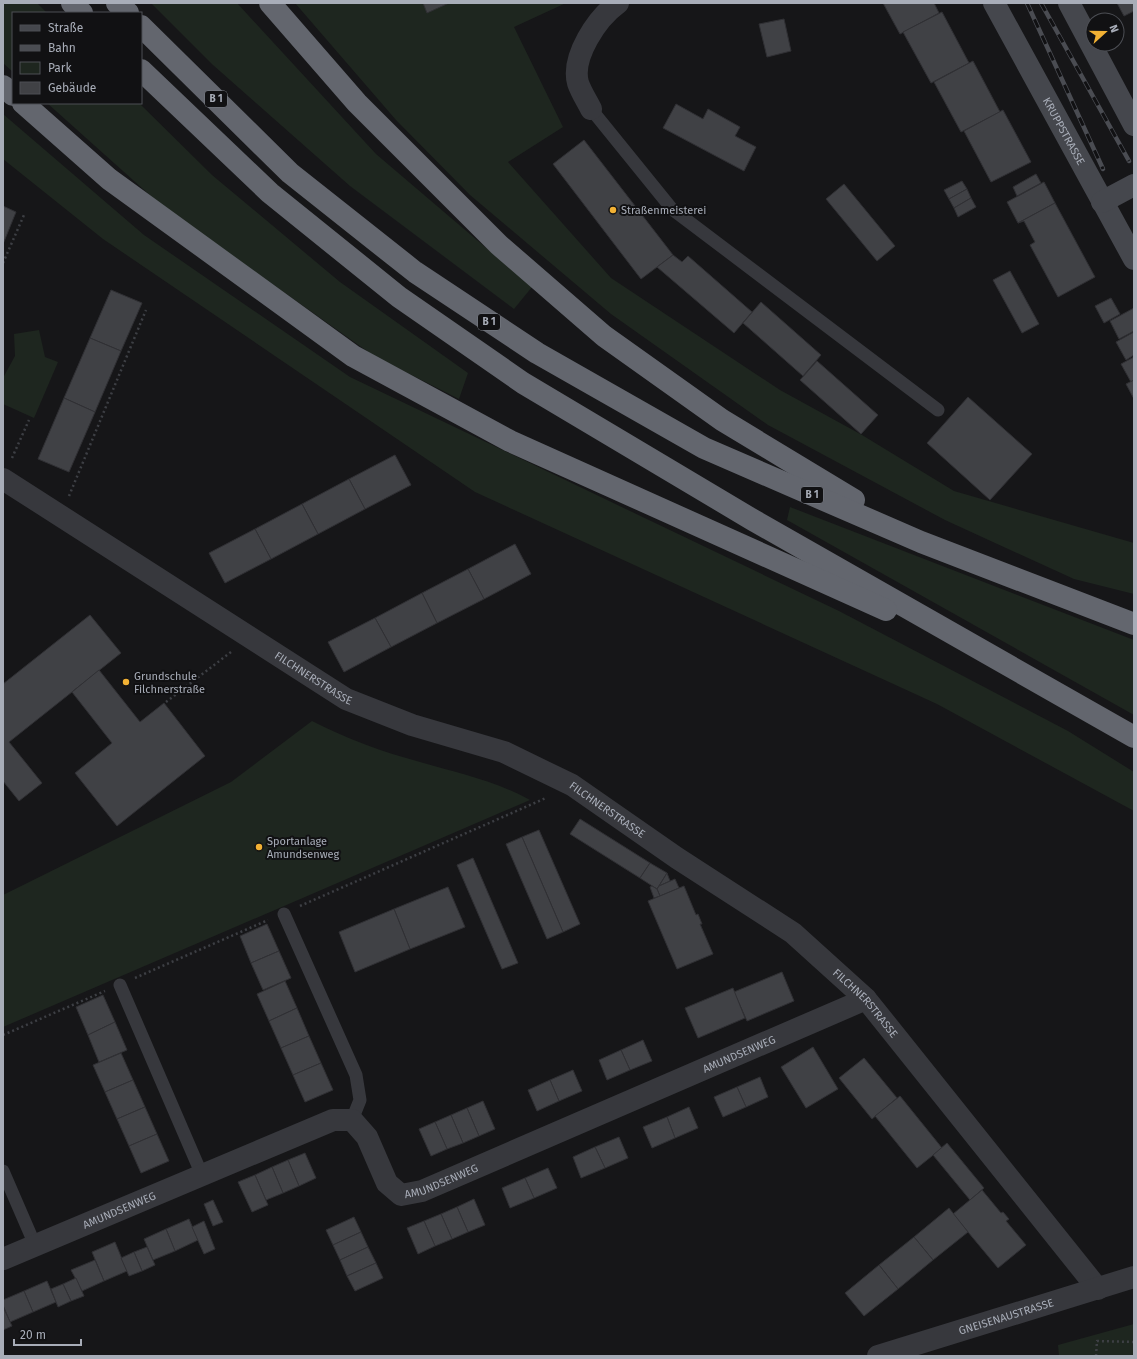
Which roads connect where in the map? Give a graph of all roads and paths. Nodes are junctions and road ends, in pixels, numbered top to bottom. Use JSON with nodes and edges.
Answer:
{"nodes":[{"id":1,"x":72,"y":3,"type":"edge"},
{"id":2,"x":117,"y":3,"type":"edge"},
{"id":3,"x":270,"y":3,"type":"edge"},
{"id":4,"x":618,"y":3,"type":"edge"},
{"id":5,"x":994,"y":3,"type":"edge"},
{"id":6,"x":1069,"y":3,"type":"edge"},
{"id":7,"x":81,"y":12,"type":"edge"},
{"id":8,"x":127,"y":12,"type":"edge"},
{"id":9,"x":142,"y":27,"type":"edge"},
{"id":10,"x":142,"y":71,"type":"edge"},
{"id":11,"x":3,"y":86,"type":"edge"},
{"id":12,"x":12,"y":94,"type":"edge"},
{"id":13,"x":24,"y":104,"type":"edge"},
{"id":14,"x":591,"y":109,"type":"joint"},
{"id":15,"x":1134,"y":125,"type":"edge"},
{"id":16,"x":1134,"y":185,"type":"edge"},
{"id":17,"x":1102,"y":202,"type":"junction"},
{"id":18,"x":24,"y":215,"type":"dead end"},
{"id":19,"x":1134,"y":259,"type":"edge"},
{"id":20,"x":3,"y":263,"type":"edge"},
{"id":21,"x":146,"y":310,"type":"dead end"},
{"id":22,"x":938,"y":410,"type":"dead end"},
{"id":23,"x":29,"y":420,"type":"dead end"},
{"id":24,"x":12,"y":459,"type":"dead end"},
{"id":25,"x":3,"y":479,"type":"edge"},
{"id":26,"x":61,"y":516,"type":"junction"},
{"id":27,"x":921,"y":542,"type":"junction"},
{"id":28,"x":1134,"y":624,"type":"edge"},
{"id":29,"x":249,"y":638,"type":"junction"},
{"id":30,"x":1006,"y":664,"type":"junction"},
{"id":31,"x":166,"y":702,"type":"dead end"},
{"id":32,"x":1134,"y":737,"type":"edge"},
{"id":33,"x":284,"y":914,"type":"dead end"},
{"id":34,"x":120,"y":985,"type":"dead end"},
{"id":35,"x":866,"y":998,"type":"junction"},
{"id":36,"x":352,"y":1120,"type":"junction"},
{"id":37,"x":3,"y":1171,"type":"edge"},
{"id":38,"x":202,"y":1175,"type":"junction"},
{"id":39,"x":35,"y":1245,"type":"junction"},
{"id":40,"x":3,"y":1259,"type":"edge"},
{"id":41,"x":1134,"y":1277,"type":"edge"},
{"id":42,"x":1098,"y":1289,"type":"junction"},
{"id":43,"x":1134,"y":1342,"type":"edge"},
{"id":44,"x":878,"y":1356,"type":"edge"},
{"id":45,"x":1096,"y":1356,"type":"edge"}],
"edges":[{"from":1,"to":7,"type":"highway"},
{"from":2,"to":8,"type":"highway"},
{"from":3,"to":27,"type":"highway"},
{"from":4,"to":14,"type":"street"},
{"from":5,"to":17,"type":"street","name":"KRUPPSTRASSE"},
{"from":6,"to":15,"type":"street"},
{"from":9,"to":27,"type":"highway","number":"B 1"},
{"from":10,"to":30,"type":"highway"},
{"from":11,"to":12,"type":"highway"},
{"from":13,"to":30,"type":"highway"},
{"from":14,"to":22,"type":"lane"},
{"from":16,"to":17,"type":"street"},
{"from":17,"to":19,"type":"street","name":"KRUPPSTRASSE"},
{"from":18,"to":20,"type":"path"},
{"from":21,"to":26,"type":"path"},
{"from":23,"to":24,"type":"path"},
{"from":25,"to":26,"type":"street","name":"FILCHNERSTRASSE"},
{"from":26,"to":29,"type":"street","name":"FILCHNERSTRASSE"},
{"from":27,"to":28,"type":"highway","number":"B 1"},
{"from":29,"to":31,"type":"path"},
{"from":29,"to":35,"type":"street","name":"FILCHNERSTRASSE"},
{"from":30,"to":32,"type":"highway"},
{"from":33,"to":36,"type":"lane"},
{"from":34,"to":38,"type":"lane"},
{"from":35,"to":36,"type":"street","name":"AMUNDSENWEG"},
{"from":35,"to":42,"type":"street","name":"FILCHNERSTRASSE"},
{"from":36,"to":38,"type":"street","name":"AMUNDSENWEG"},
{"from":37,"to":39,"type":"lane"},
{"from":38,"to":39,"type":"street","name":"AMUNDSENWEG"},
{"from":39,"to":40,"type":"street","name":"AMUNDSENWEG"},
{"from":41,"to":42,"type":"street","name":"GNEISENAUSTRASSE"},
{"from":42,"to":44,"type":"street","name":"GNEISENAUSTRASSE"},
{"from":43,"to":45,"type":"path"}]}
